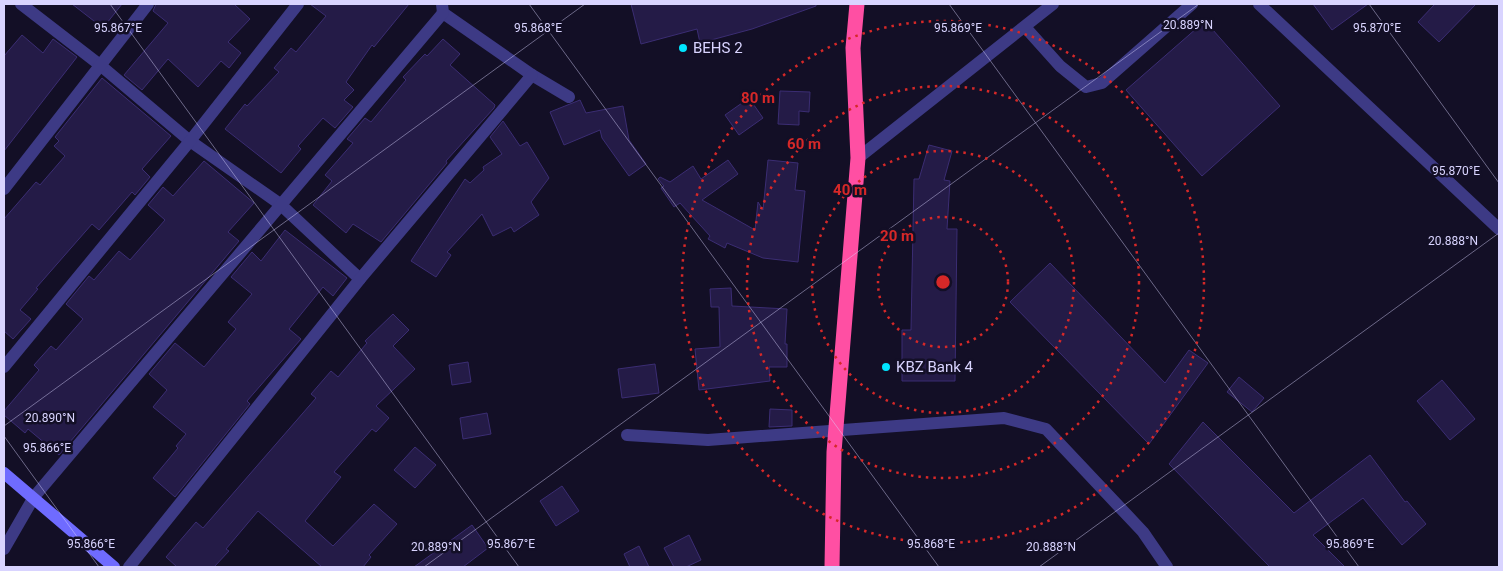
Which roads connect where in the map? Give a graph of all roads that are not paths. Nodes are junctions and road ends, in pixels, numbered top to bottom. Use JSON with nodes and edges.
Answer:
{"nodes":[{"id":1,"x":21,"y":4,"type":"edge"},
{"id":2,"x":148,"y":4,"type":"edge"},
{"id":3,"x":298,"y":4,"type":"edge"},
{"id":4,"x":857,"y":4,"type":"edge"},
{"id":5,"x":1053,"y":4,"type":"edge"},
{"id":6,"x":1192,"y":4,"type":"edge"},
{"id":7,"x":1259,"y":4,"type":"edge"},
{"id":8,"x":443,"y":8,"type":"edge"},
{"id":9,"x":1025,"y":27,"type":"junction"},
{"id":10,"x":100,"y":65,"type":"junction"},
{"id":11,"x":532,"y":75,"type":"junction"},
{"id":12,"x":569,"y":97,"type":"dead end"},
{"id":13,"x":190,"y":141,"type":"junction"},
{"id":14,"x":858,"y":158,"type":"junction"},
{"id":15,"x":4,"y":189,"type":"edge"},
{"id":16,"x":280,"y":204,"type":"junction"},
{"id":17,"x":1499,"y":229,"type":"edge"},
{"id":18,"x":360,"y":279,"type":"junction"},
{"id":19,"x":4,"y":367,"type":"edge"},
{"id":20,"x":835,"y":431,"type":"junction"},
{"id":21,"x":627,"y":435,"type":"dead end"},
{"id":22,"x":4,"y":473,"type":"edge"},
{"id":23,"x":34,"y":497,"type":"junction"},
{"id":24,"x":4,"y":549,"type":"edge"},
{"id":25,"x":114,"y":567,"type":"edge"},
{"id":26,"x":129,"y":567,"type":"edge"},
{"id":27,"x":832,"y":567,"type":"edge"},
{"id":28,"x":1167,"y":567,"type":"edge"}],
"edges":[{"from":1,"to":10,"type":"street"},
{"from":2,"to":10,"type":"street"},
{"from":3,"to":13,"type":"street"},
{"from":4,"to":14,"type":"highway"},
{"from":5,"to":9,"type":"street"},
{"from":6,"to":9,"type":"street"},
{"from":7,"to":17,"type":"street"},
{"from":8,"to":11,"type":"street"},
{"from":8,"to":16,"type":"street"},
{"from":9,"to":14,"type":"street"},
{"from":10,"to":13,"type":"street"},
{"from":10,"to":15,"type":"street"},
{"from":11,"to":12,"type":"street"},
{"from":11,"to":18,"type":"street"},
{"from":13,"to":16,"type":"street"},
{"from":13,"to":19,"type":"street"},
{"from":14,"to":20,"type":"highway"},
{"from":16,"to":18,"type":"street"},
{"from":16,"to":23,"type":"street"},
{"from":18,"to":26,"type":"street"},
{"from":20,"to":21,"type":"street"},
{"from":20,"to":27,"type":"highway"},
{"from":20,"to":28,"type":"street"},
{"from":22,"to":23,"type":"street"},
{"from":23,"to":24,"type":"street"},
{"from":23,"to":25,"type":"street"}]}
